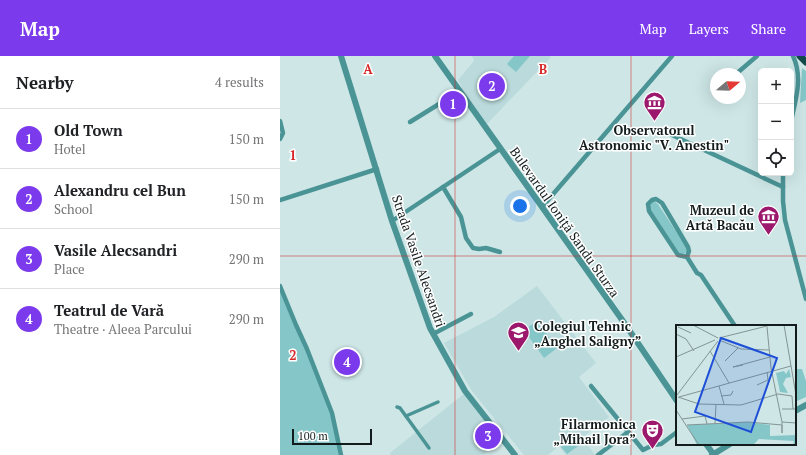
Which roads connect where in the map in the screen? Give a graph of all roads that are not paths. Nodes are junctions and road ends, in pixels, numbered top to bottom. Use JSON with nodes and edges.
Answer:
{"nodes":[{"id":1,"x":341,"y":56,"type":"edge"},
{"id":2,"x":435,"y":56,"type":"edge"},
{"id":3,"x":672,"y":56,"type":"edge"},
{"id":4,"x":757,"y":56,"type":"edge"},
{"id":5,"x":793,"y":56,"type":"edge"},
{"id":6,"x":800,"y":56,"type":"edge"},
{"id":7,"x":806,"y":62,"type":"edge"},
{"id":8,"x":743,"y":68,"type":"edge"},
{"id":9,"x":460,"y":91,"type":"junction"},
{"id":10,"x":794,"y":109,"type":"edge"},
{"id":11,"x":280,"y":121,"type":"edge"},
{"id":12,"x":410,"y":122,"type":"dead end"},
{"id":13,"x":672,"y":136,"type":"dead end"},
{"id":14,"x":280,"y":139,"type":"edge"},
{"id":15,"x":500,"y":149,"type":"junction"},
{"id":16,"x":376,"y":170,"type":"junction"},
{"id":17,"x":784,"y":176,"type":"edge"},
{"id":18,"x":443,"y":187,"type":"junction"},
{"id":19,"x":783,"y":187,"type":"junction"},
{"id":20,"x":280,"y":200,"type":"edge"},
{"id":21,"x":542,"y":207,"type":"junction"},
{"id":22,"x":392,"y":221,"type":"junction"},
{"id":23,"x":500,"y":252,"type":"dead end"},
{"id":24,"x":687,"y":257,"type":"junction"},
{"id":25,"x":280,"y":286,"type":"edge"},
{"id":26,"x":806,"y":298,"type":"edge"},
{"id":27,"x":471,"y":314,"type":"dead end"},
{"id":28,"x":734,"y":325,"type":"edge"},
{"id":29,"x":433,"y":334,"type":"junction"},
{"id":30,"x":591,"y":386,"type":"dead end"},
{"id":31,"x":676,"y":400,"type":"edge"},
{"id":32,"x":438,"y":402,"type":"dead end"},
{"id":33,"x":806,"y":405,"type":"edge"},
{"id":34,"x":397,"y":407,"type":"dead end"},
{"id":35,"x":796,"y":410,"type":"edge"},
{"id":36,"x":406,"y":416,"type":"junction"},
{"id":37,"x":628,"y":432,"type":"junction"},
{"id":38,"x":676,"y":433,"type":"edge"},
{"id":39,"x":707,"y":445,"type":"edge"},
{"id":40,"x":728,"y":445,"type":"edge"},
{"id":41,"x":429,"y":448,"type":"dead end"},
{"id":42,"x":341,"y":455,"type":"edge"},
{"id":43,"x":515,"y":455,"type":"edge"},
{"id":44,"x":598,"y":455,"type":"edge"},
{"id":45,"x":713,"y":455,"type":"edge"}],
"edges":[{"from":1,"to":16,"type":"street","name":"Strada Vasile Alecsandri"},
{"from":2,"to":9,"type":"street","name":"Bulevardul Ioniță Sandu Sturza"},
{"from":3,"to":21,"type":"street"},
{"from":4,"to":8,"type":"street"},
{"from":5,"to":10,"type":"street"},
{"from":6,"to":7,"type":"main road"},
{"from":9,"to":12,"type":"street"},
{"from":9,"to":15,"type":"street","name":"Bulevardul Ioniță Sandu Sturza"},
{"from":11,"to":14,"type":"street"},
{"from":13,"to":19,"type":"street"},
{"from":15,"to":18,"type":"street"},
{"from":15,"to":21,"type":"street","name":"Bulevardul Ioniță Sandu Sturza"},
{"from":16,"to":20,"type":"street"},
{"from":16,"to":22,"type":"street","name":"Strada Vasile Alecsandri"},
{"from":17,"to":19,"type":"street"},
{"from":18,"to":22,"type":"street"},
{"from":18,"to":23,"type":"street"},
{"from":19,"to":26,"type":"street"},
{"from":21,"to":31,"type":"street","name":"Bulevardul Ioniță Sandu Sturza"},
{"from":22,"to":29,"type":"street","name":"Strada Vasile Alecsandri"},
{"from":24,"to":24,"type":"street"},
{"from":24,"to":28,"type":"street"},
{"from":25,"to":42,"type":"street"},
{"from":27,"to":29,"type":"street"},
{"from":29,"to":43,"type":"street","name":"Strada Vasile Alecsandri"},
{"from":30,"to":37,"type":"street"},
{"from":32,"to":36,"type":"street"},
{"from":33,"to":35,"type":"street"},
{"from":34,"to":36,"type":"street"},
{"from":36,"to":41,"type":"street"},
{"from":37,"to":38,"type":"street"},
{"from":37,"to":44,"type":"street"},
{"from":39,"to":45,"type":"street"},
{"from":40,"to":45,"type":"street"}]}
